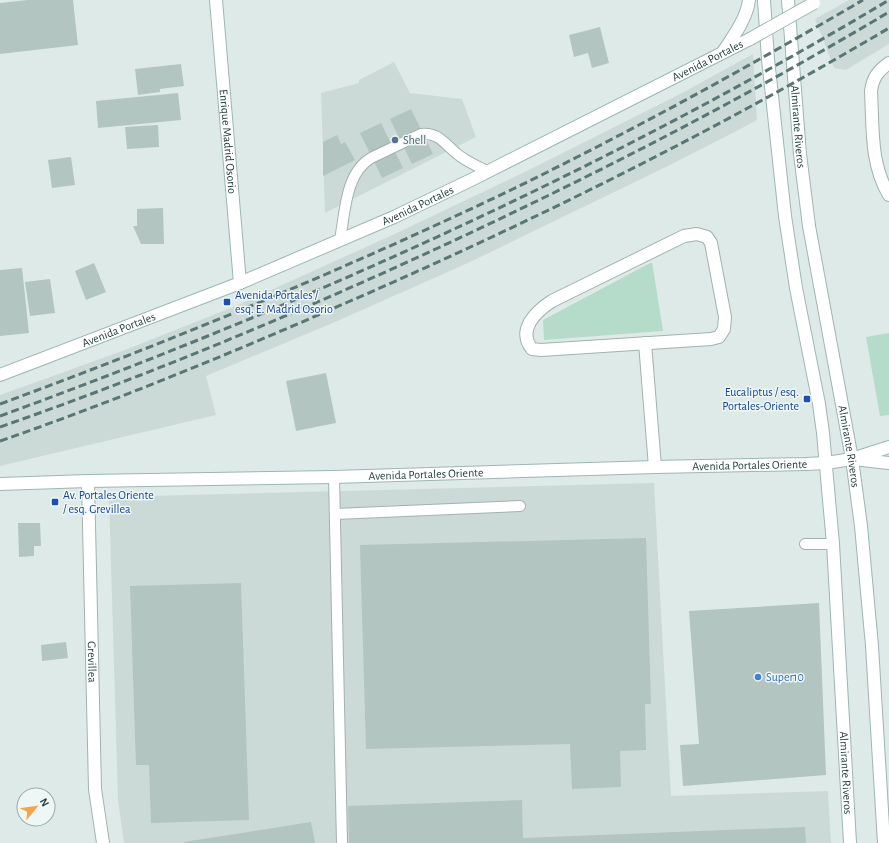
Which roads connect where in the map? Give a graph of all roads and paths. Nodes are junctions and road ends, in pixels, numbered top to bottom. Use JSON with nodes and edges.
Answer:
{"nodes":[{"id":1,"x":216,"y":0,"type":"edge"},
{"id":2,"x":749,"y":0,"type":"edge"},
{"id":3,"x":764,"y":0,"type":"edge"},
{"id":4,"x":788,"y":0,"type":"edge"},
{"id":5,"x":817,"y":1,"type":"edge"},
{"id":6,"x":723,"y":52,"type":"junction"},
{"id":7,"x":889,"y":63,"type":"edge"},
{"id":8,"x":487,"y":171,"type":"junction"},
{"id":9,"x":889,"y":195,"type":"edge"},
{"id":10,"x":340,"y":240,"type":"junction"},
{"id":11,"x":240,"y":283,"type":"junction"},
{"id":12,"x":645,"y":343,"type":"junction"},
{"id":13,"x":0,"y":375,"type":"edge"},
{"id":14,"x":889,"y":447,"type":"edge"},
{"id":15,"x":852,"y":459,"type":"junction"},
{"id":16,"x":826,"y":463,"type":"junction"},
{"id":17,"x":889,"y":463,"type":"edge"},
{"id":18,"x":655,"y":467,"type":"junction"},
{"id":19,"x":334,"y":477,"type":"junction"},
{"id":20,"x":88,"y":481,"type":"junction"},
{"id":21,"x":0,"y":484,"type":"edge"},
{"id":22,"x":520,"y":506,"type":"dead end"},
{"id":23,"x":335,"y":514,"type":"junction"},
{"id":24,"x":805,"y":544,"type":"dead end"},
{"id":25,"x":833,"y":544,"type":"junction"},
{"id":26,"x":885,"y":801,"type":"edge"},
{"id":27,"x":103,"y":843,"type":"edge"},
{"id":28,"x":342,"y":843,"type":"edge"},
{"id":29,"x":850,"y":843,"type":"edge"},
{"id":30,"x":884,"y":843,"type":"edge"}],
"edges":[{"from":1,"to":11,"type":"main road","name":"Enrique Madrid Osorio"},
{"from":2,"to":6,"type":"main road"},
{"from":3,"to":16,"type":"main road","name":"Almirante Riveros"},
{"from":4,"to":15,"type":"main road","name":"Almirante Riveros"},
{"from":5,"to":6,"type":"main road","name":"Avenida Portales","bridge":true},
{"from":6,"to":8,"type":"main road","name":"Avenida Portales"},
{"from":7,"to":9,"type":"main road"},
{"from":8,"to":10,"type":"main road","name":"Avenida Portales"},
{"from":8,"to":10,"type":"lane"},
{"from":10,"to":11,"type":"main road","name":"Avenida Portales"},
{"from":11,"to":13,"type":"main road","name":"Avenida Portales"},
{"from":12,"to":12,"type":"main road"},
{"from":12,"to":18,"type":"main road"},
{"from":14,"to":15,"type":"main road","name":"Avenida Portales Oriente"},
{"from":15,"to":16,"type":"main road","name":"Avenida Portales Oriente"},
{"from":15,"to":17,"type":"main road","name":"Avenida Portales Oriente"},
{"from":15,"to":26,"type":"main road","name":"Almirante Riveros"},
{"from":16,"to":18,"type":"main road","name":"Avenida Portales Oriente"},
{"from":16,"to":25,"type":"main road","name":"Almirante Riveros"},
{"from":18,"to":19,"type":"main road","name":"Avenida Portales Oriente"},
{"from":19,"to":20,"type":"main road","name":"Avenida Portales Oriente"},
{"from":19,"to":23,"type":"lane"},
{"from":20,"to":21,"type":"main road","name":"Avenida Portales Oriente"},
{"from":20,"to":27,"type":"main road","name":"Grevillea"},
{"from":22,"to":23,"type":"lane"},
{"from":23,"to":28,"type":"lane"},
{"from":24,"to":25,"type":"lane"},
{"from":25,"to":29,"type":"main road","name":"Almirante Riveros"},
{"from":26,"to":30,"type":"main road","name":"Almirante Riveros"}]}
